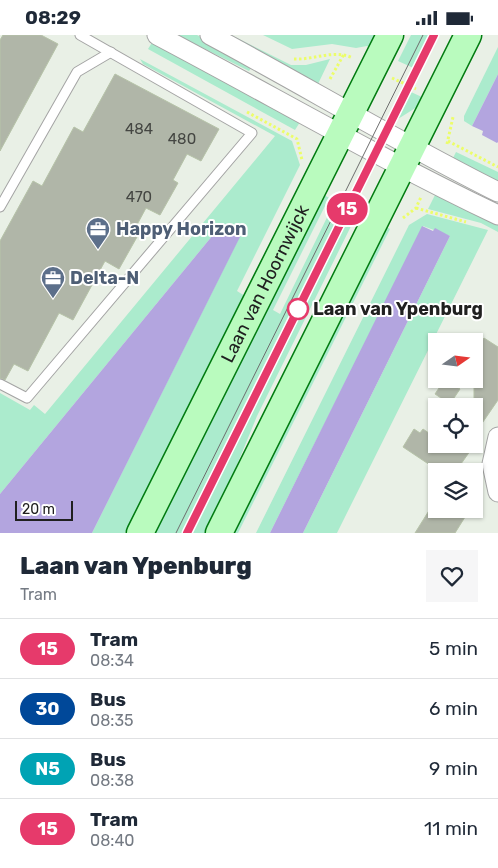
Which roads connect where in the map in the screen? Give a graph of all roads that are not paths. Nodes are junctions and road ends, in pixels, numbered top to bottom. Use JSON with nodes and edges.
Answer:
{"nodes":[{"id":1,"x":80,"y":35,"type":"edge"},
{"id":2,"x":157,"y":35,"type":"edge"},
{"id":3,"x":210,"y":35,"type":"edge"},
{"id":4,"x":390,"y":35,"type":"edge"},
{"id":5,"x":468,"y":35,"type":"edge"},
{"id":6,"x":111,"y":53,"type":"junction"},
{"id":7,"x":345,"y":123,"type":"junction"},
{"id":8,"x":407,"y":158,"type":"junction"},
{"id":9,"x":498,"y":192,"type":"edge"},
{"id":10,"x":0,"y":207,"type":"edge"},
{"id":11,"x":498,"y":215,"type":"edge"},
{"id":12,"x":0,"y":383,"type":"edge"},
{"id":13,"x":498,"y":437,"type":"edge"},
{"id":14,"x":498,"y":491,"type":"edge"},
{"id":15,"x":140,"y":533,"type":"edge"},
{"id":16,"x":219,"y":533,"type":"edge"}],
"edges":[{"from":1,"to":6,"type":"lane"},
{"from":2,"to":7,"type":"street"},
{"from":3,"to":7,"type":"street"},
{"from":4,"to":7,"type":"main road","name":"Laan van Hoornwijck"},
{"from":5,"to":8,"type":"main road"},
{"from":6,"to":10,"type":"lane"},
{"from":6,"to":12,"type":"lane"},
{"from":7,"to":8,"type":"street"},
{"from":7,"to":15,"type":"main road","name":"Laan van Hoornwijck"},
{"from":8,"to":9,"type":"street"},
{"from":8,"to":11,"type":"street"},
{"from":8,"to":16,"type":"main road"},
{"from":13,"to":14,"type":"street"}]}
